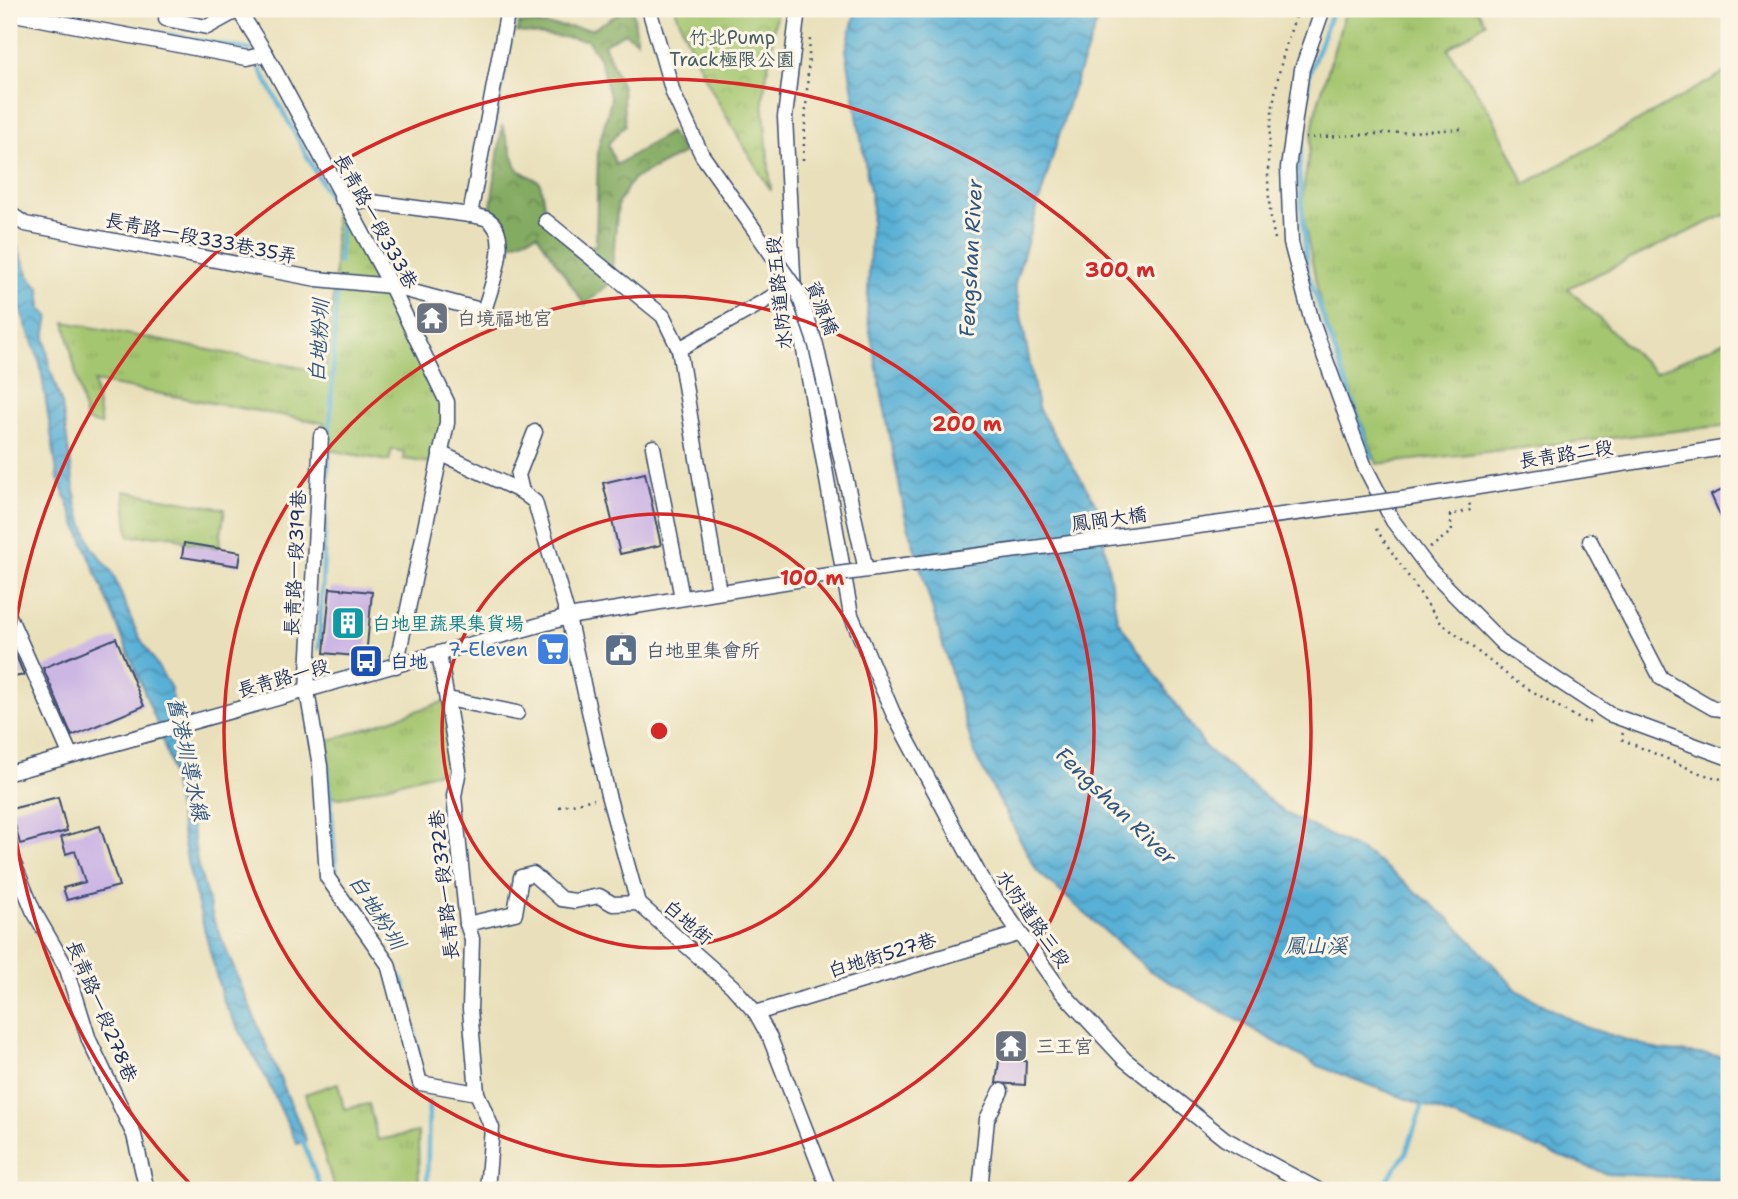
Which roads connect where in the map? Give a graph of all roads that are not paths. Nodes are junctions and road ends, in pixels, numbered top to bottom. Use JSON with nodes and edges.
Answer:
{"nodes":[{"id":1,"x":238,"y":9,"type":"edge"},
{"id":2,"x":508,"y":9,"type":"edge"},
{"id":3,"x":649,"y":9,"type":"edge"},
{"id":4,"x":798,"y":9,"type":"edge"},
{"id":5,"x":1323,"y":9,"type":"edge"},
{"id":6,"x":9,"y":13,"type":"edge"},
{"id":7,"x":166,"y":19,"type":"dead end"},
{"id":8,"x":266,"y":54,"type":"junction"},
{"id":9,"x":341,"y":198,"type":"junction"},
{"id":10,"x":9,"y":213,"type":"edge"},
{"id":11,"x":470,"y":215,"type":"junction"},
{"id":12,"x":546,"y":221,"type":"dead end"},
{"id":13,"x":391,"y":286,"type":"junction"},
{"id":14,"x":794,"y":294,"type":"junction"},
{"id":15,"x":679,"y":349,"type":"junction"},
{"id":16,"x":535,"y":432,"type":"dead end"},
{"id":17,"x":321,"y":436,"type":"dead end"},
{"id":18,"x":653,"y":447,"type":"dead end"},
{"id":19,"x":1729,"y":447,"type":"edge"},
{"id":20,"x":440,"y":453,"type":"junction"},
{"id":21,"x":522,"y":492,"type":"junction"},
{"id":22,"x":1409,"y":498,"type":"joint"},
{"id":23,"x":1590,"y":541,"type":"dead end"},
{"id":24,"x":842,"y":570,"type":"joint"},
{"id":25,"x":866,"y":570,"type":"junction"},
{"id":26,"x":815,"y":577,"type":"joint"},
{"id":27,"x":719,"y":592,"type":"junction"},
{"id":28,"x":682,"y":598,"type":"junction"},
{"id":29,"x":9,"y":616,"type":"edge"},
{"id":30,"x":568,"y":617,"type":"junction"},
{"id":31,"x":439,"y":654,"type":"junction"},
{"id":32,"x":396,"y":666,"type":"junction"},
{"id":33,"x":307,"y":691,"type":"junction"},
{"id":34,"x":448,"y":699,"type":"junction"},
{"id":35,"x":1729,"y":710,"type":"edge"},
{"id":36,"x":517,"y":713,"type":"dead end"},
{"id":37,"x":70,"y":754,"type":"junction"},
{"id":38,"x":1729,"y":758,"type":"edge"},
{"id":39,"x":9,"y":773,"type":"edge"},
{"id":40,"x":9,"y":852,"type":"edge"},
{"id":41,"x":638,"y":903,"type":"junction"},
{"id":42,"x":467,"y":924,"type":"junction"},
{"id":43,"x":1018,"y":934,"type":"junction"},
{"id":44,"x":756,"y":1013,"type":"junction"},
{"id":45,"x":1001,"y":1091,"type":"dead end"},
{"id":46,"x":477,"y":1093,"type":"junction"},
{"id":47,"x":146,"y":1190,"type":"edge"},
{"id":48,"x":487,"y":1190,"type":"edge"},
{"id":49,"x":829,"y":1190,"type":"edge"},
{"id":50,"x":981,"y":1190,"type":"edge"},
{"id":51,"x":1318,"y":1190,"type":"edge"}],
"edges":[{"from":1,"to":7,"type":"street"},
{"from":1,"to":8,"type":"street","name":"長青路一段333巷"},
{"from":2,"to":11,"type":"street"},
{"from":3,"to":25,"type":"street","name":"資源橋","bridge":true},
{"from":4,"to":14,"type":"street","name":"水防道路五段"},
{"from":5,"to":38,"type":"street"},
{"from":6,"to":8,"type":"street"},
{"from":8,"to":9,"type":"street","name":"長青路一段333巷"},
{"from":9,"to":11,"type":"street"},
{"from":9,"to":13,"type":"street","name":"長青路一段333巷"},
{"from":10,"to":13,"type":"street","name":"長青路一段333巷35弄"},
{"from":11,"to":13,"type":"street","name":"長青路一段333巷35弄"},
{"from":12,"to":15,"type":"street"},
{"from":13,"to":20,"type":"street","name":"長青路一段333巷"},
{"from":14,"to":15,"type":"street"},
{"from":14,"to":24,"type":"street","name":"水防道路五段"},
{"from":15,"to":27,"type":"street"},
{"from":16,"to":21,"type":"street"},
{"from":17,"to":33,"type":"street","name":"長青路一段319巷"},
{"from":18,"to":28,"type":"street"},
{"from":19,"to":22,"type":"street","name":"長青路二段"},
{"from":20,"to":21,"type":"street"},
{"from":20,"to":32,"type":"street","name":"長青路一段333巷"},
{"from":21,"to":30,"type":"street","name":"白地街"},
{"from":22,"to":25,"type":"street","name":"鳳岡大橋","bridge":true},
{"from":23,"to":35,"type":"street"},
{"from":24,"to":43,"type":"street","name":"水防道路三段"},
{"from":25,"to":26,"type":"street","name":"鳳岡大橋","bridge":true},
{"from":26,"to":27,"type":"street","name":"長青路一段"},
{"from":27,"to":28,"type":"street","name":"長青路一段"},
{"from":28,"to":30,"type":"street","name":"長青路一段"},
{"from":29,"to":37,"type":"street"},
{"from":30,"to":31,"type":"street","name":"長青路一段"},
{"from":30,"to":41,"type":"street","name":"白地街"},
{"from":31,"to":32,"type":"street","name":"長青路一段"},
{"from":31,"to":34,"type":"street","name":"長青路一段372巷"},
{"from":32,"to":33,"type":"street","name":"長青路一段"},
{"from":33,"to":37,"type":"street","name":"長青路一段"},
{"from":33,"to":46,"type":"street","name":"長青路一段319巷"},
{"from":34,"to":36,"type":"street"},
{"from":34,"to":42,"type":"street","name":"長青路一段372巷"},
{"from":37,"to":39,"type":"street","name":"長青路一段"},
{"from":40,"to":47,"type":"street","name":"長青路一段278巷"},
{"from":41,"to":42,"type":"street"},
{"from":41,"to":44,"type":"street","name":"白地街"},
{"from":42,"to":46,"type":"street","name":"長青路一段372巷"},
{"from":43,"to":44,"type":"street","name":"白地街527巷"},
{"from":43,"to":51,"type":"street","name":"水防道路三段"},
{"from":44,"to":49,"type":"street","name":"白地街"},
{"from":45,"to":50,"type":"street"},
{"from":46,"to":48,"type":"street","name":"長青路一段372巷"}]}
